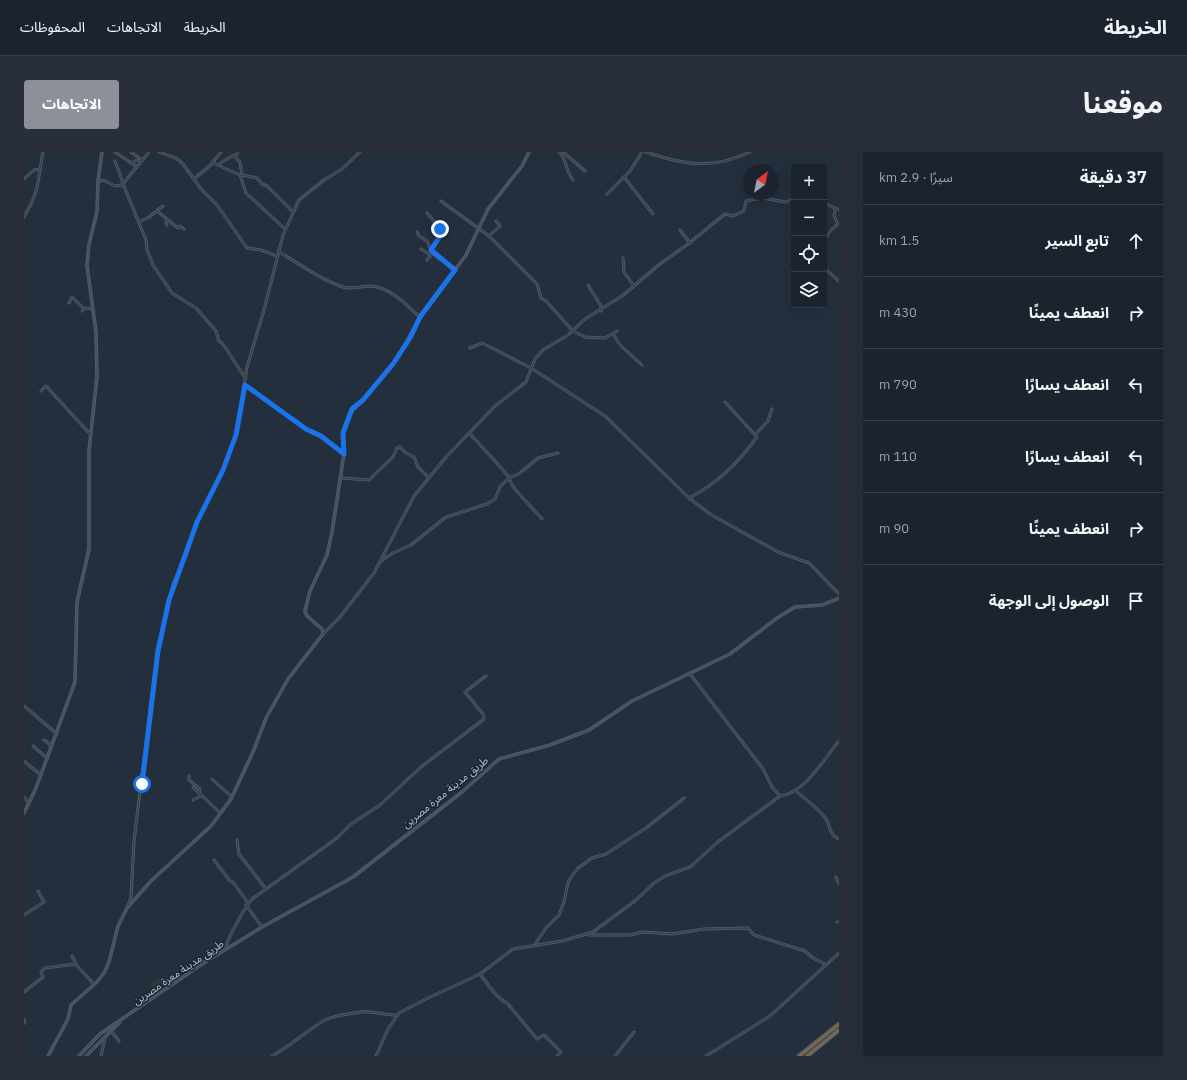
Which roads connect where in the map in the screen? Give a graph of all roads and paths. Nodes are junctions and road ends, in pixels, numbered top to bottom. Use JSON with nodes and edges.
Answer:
{"nodes":[{"id":1,"x":44,"y":152,"type":"edge"},
{"id":2,"x":102,"y":152,"type":"edge"},
{"id":3,"x":115,"y":152,"type":"edge"},
{"id":4,"x":131,"y":152,"type":"edge"},
{"id":5,"x":149,"y":152,"type":"edge"},
{"id":6,"x":159,"y":152,"type":"edge"},
{"id":7,"x":221,"y":152,"type":"edge"},
{"id":8,"x":238,"y":152,"type":"edge"},
{"id":9,"x":360,"y":152,"type":"edge"},
{"id":10,"x":529,"y":152,"type":"edge"},
{"id":11,"x":559,"y":152,"type":"edge"},
{"id":12,"x":563,"y":152,"type":"edge"},
{"id":13,"x":642,"y":152,"type":"edge"},
{"id":14,"x":646,"y":152,"type":"edge"},
{"id":15,"x":750,"y":152,"type":"edge"},
{"id":16,"x":235,"y":157,"type":"junction"},
{"id":17,"x":115,"y":161,"type":"dead end"},
{"id":18,"x":142,"y":161,"type":"junction"},
{"id":19,"x":132,"y":163,"type":"junction"},
{"id":20,"x":212,"y":163,"type":"junction"},
{"id":21,"x":219,"y":165,"type":"junction"},
{"id":22,"x":137,"y":167,"type":"junction"},
{"id":23,"x":40,"y":169,"type":"junction"},
{"id":24,"x":585,"y":171,"type":"dead end"},
{"id":25,"x":242,"y":176,"type":"junction"},
{"id":26,"x":624,"y":177,"type":"junction"},
{"id":27,"x":24,"y":179,"type":"edge"},
{"id":28,"x":194,"y":180,"type":"junction"},
{"id":29,"x":573,"y":180,"type":"dead end"},
{"id":30,"x":98,"y":183,"type":"junction"},
{"id":31,"x":123,"y":183,"type":"junction"},
{"id":32,"x":607,"y":194,"type":"dead end"},
{"id":33,"x":791,"y":200,"type":"edge"},
{"id":34,"x":440,"y":201,"type":"dead end"},
{"id":35,"x":827,"y":205,"type":"edge"},
{"id":36,"x":163,"y":206,"type":"dead end"},
{"id":37,"x":835,"y":210,"type":"junction"},
{"id":38,"x":839,"y":210,"type":"edge"},
{"id":39,"x":157,"y":211,"type":"junction"},
{"id":40,"x":293,"y":212,"type":"junction"},
{"id":41,"x":653,"y":214,"type":"dead end"},
{"id":42,"x":430,"y":215,"type":"dead end"},
{"id":43,"x":24,"y":218,"type":"edge"},
{"id":44,"x":168,"y":220,"type":"junction"},
{"id":45,"x":496,"y":221,"type":"dead end"},
{"id":46,"x":139,"y":222,"type":"junction"},
{"id":47,"x":167,"y":225,"type":"dead end"},
{"id":48,"x":184,"y":229,"type":"dead end"},
{"id":49,"x":285,"y":229,"type":"junction"},
{"id":50,"x":480,"y":229,"type":"junction"},
{"id":51,"x":680,"y":230,"type":"dead end"},
{"id":52,"x":443,"y":231,"type":"dead end"},
{"id":53,"x":417,"y":232,"type":"dead end"},
{"id":54,"x":440,"y":236,"type":"junction"},
{"id":55,"x":489,"y":236,"type":"junction"},
{"id":56,"x":827,"y":236,"type":"edge"},
{"id":57,"x":690,"y":243,"type":"junction"},
{"id":58,"x":421,"y":249,"type":"dead end"},
{"id":59,"x":431,"y":250,"type":"junction"},
{"id":60,"x":278,"y":251,"type":"junction"},
{"id":61,"x":433,"y":254,"type":"junction"},
{"id":62,"x":277,"y":256,"type":"junction"},
{"id":63,"x":623,"y":258,"type":"dead end"},
{"id":64,"x":427,"y":260,"type":"dead end"},
{"id":65,"x":455,"y":270,"type":"junction"},
{"id":66,"x":827,"y":271,"type":"edge"},
{"id":67,"x":839,"y":281,"type":"edge"},
{"id":68,"x":588,"y":285,"type":"dead end"},
{"id":69,"x":634,"y":286,"type":"junction"},
{"id":70,"x":69,"y":303,"type":"dead end"},
{"id":71,"x":81,"y":307,"type":"junction"},
{"id":72,"x":93,"y":309,"type":"junction"},
{"id":73,"x":82,"y":311,"type":"dead end"},
{"id":74,"x":601,"y":311,"type":"junction"},
{"id":75,"x":420,"y":317,"type":"junction"},
{"id":76,"x":573,"y":331,"type":"junction"},
{"id":77,"x":617,"y":332,"type":"dead end"},
{"id":78,"x":613,"y":334,"type":"junction"},
{"id":79,"x":470,"y":348,"type":"dead end"},
{"id":80,"x":642,"y":364,"type":"dead end"},
{"id":81,"x":531,"y":368,"type":"junction"},
{"id":82,"x":246,"y":376,"type":"junction"},
{"id":83,"x":245,"y":385,"type":"junction"},
{"id":84,"x":41,"y":391,"type":"dead end"},
{"id":85,"x":725,"y":402,"type":"dead end"},
{"id":86,"x":772,"y":409,"type":"dead end"},
{"id":87,"x":470,"y":434,"type":"junction"},
{"id":88,"x":91,"y":435,"type":"junction"},
{"id":89,"x":755,"y":435,"type":"junction"},
{"id":90,"x":558,"y":453,"type":"dead end"},
{"id":91,"x":344,"y":454,"type":"junction"},
{"id":92,"x":341,"y":478,"type":"junction"},
{"id":93,"x":428,"y":478,"type":"junction"},
{"id":94,"x":509,"y":478,"type":"junction"},
{"id":95,"x":688,"y":498,"type":"junction"},
{"id":96,"x":542,"y":519,"type":"dead end"},
{"id":97,"x":380,"y":561,"type":"junction"},
{"id":98,"x":839,"y":594,"type":"edge"},
{"id":99,"x":839,"y":598,"type":"edge"},
{"id":100,"x":323,"y":634,"type":"junction"},
{"id":101,"x":690,"y":674,"type":"junction"},
{"id":102,"x":486,"y":676,"type":"dead end"},
{"id":103,"x":24,"y":706,"type":"edge"},
{"id":104,"x":57,"y":734,"type":"junction"},
{"id":105,"x":44,"y":740,"type":"dead end"},
{"id":106,"x":839,"y":741,"type":"edge"},
{"id":107,"x":33,"y":746,"type":"dead end"},
{"id":108,"x":52,"y":746,"type":"junction"},
{"id":109,"x":48,"y":758,"type":"junction"},
{"id":110,"x":24,"y":761,"type":"edge"},
{"id":111,"x":41,"y":775,"type":"junction"},
{"id":112,"x":189,"y":776,"type":"dead end"},
{"id":113,"x":212,"y":779,"type":"dead end"},
{"id":114,"x":193,"y":787,"type":"dead end"},
{"id":115,"x":796,"y":791,"type":"junction"},
{"id":116,"x":200,"y":795,"type":"junction"},
{"id":117,"x":780,"y":796,"type":"junction"},
{"id":118,"x":24,"y":797,"type":"edge"},
{"id":119,"x":232,"y":797,"type":"junction"},
{"id":120,"x":684,"y":798,"type":"dead end"},
{"id":121,"x":193,"y":800,"type":"dead end"},
{"id":122,"x":29,"y":803,"type":"junction"},
{"id":123,"x":24,"y":813,"type":"edge"},
{"id":124,"x":220,"y":813,"type":"junction"},
{"id":125,"x":839,"y":839,"type":"edge"},
{"id":126,"x":237,"y":840,"type":"dead end"},
{"id":127,"x":214,"y":860,"type":"dead end"},
{"id":128,"x":836,"y":877,"type":"dead end"},
{"id":129,"x":839,"y":884,"type":"edge"},
{"id":130,"x":266,"y":889,"type":"junction"},
{"id":131,"x":38,"y":891,"type":"dead end"},
{"id":132,"x":247,"y":904,"type":"junction"},
{"id":133,"x":128,"y":908,"type":"junction"},
{"id":134,"x":24,"y":916,"type":"edge"},
{"id":135,"x":262,"y":927,"type":"junction"},
{"id":136,"x":587,"y":935,"type":"junction"},
{"id":137,"x":535,"y":944,"type":"junction"},
{"id":138,"x":224,"y":950,"type":"junction"},
{"id":139,"x":839,"y":953,"type":"edge"},
{"id":140,"x":72,"y":956,"type":"dead end"},
{"id":141,"x":76,"y":964,"type":"junction"},
{"id":142,"x":825,"y":964,"type":"junction"},
{"id":143,"x":480,"y":974,"type":"junction"},
{"id":144,"x":94,"y":984,"type":"junction"},
{"id":145,"x":24,"y":992,"type":"edge"},
{"id":146,"x":398,"y":1015,"type":"junction"},
{"id":147,"x":124,"y":1019,"type":"junction"},
{"id":148,"x":839,"y":1024,"type":"edge"},
{"id":149,"x":839,"y":1030,"type":"edge"},
{"id":150,"x":110,"y":1031,"type":"junction"},
{"id":151,"x":634,"y":1032,"type":"dead end"},
{"id":152,"x":105,"y":1038,"type":"junction"},
{"id":153,"x":119,"y":1041,"type":"dead end"},
{"id":154,"x":48,"y":1056,"type":"edge"},
{"id":155,"x":79,"y":1056,"type":"edge"},
{"id":156,"x":86,"y":1056,"type":"edge"},
{"id":157,"x":101,"y":1056,"type":"edge"},
{"id":158,"x":272,"y":1056,"type":"edge"},
{"id":159,"x":376,"y":1056,"type":"edge"},
{"id":160,"x":557,"y":1056,"type":"edge"},
{"id":161,"x":614,"y":1056,"type":"edge"},
{"id":162,"x":706,"y":1056,"type":"edge"},
{"id":163,"x":799,"y":1056,"type":"edge"},
{"id":164,"x":807,"y":1056,"type":"edge"}],
"edges":[{"from":1,"to":23,"type":"street"},
{"from":2,"to":30,"type":"street"},
{"from":3,"to":19,"type":"street"},
{"from":4,"to":18,"type":"street"},
{"from":5,"to":18,"type":"street"},
{"from":6,"to":28,"type":"street"},
{"from":7,"to":20,"type":"street"},
{"from":8,"to":16,"type":"street"},
{"from":9,"to":40,"type":"street"},
{"from":10,"to":50,"type":"street"},
{"from":11,"to":29,"type":"street"},
{"from":12,"to":24,"type":"street"},
{"from":13,"to":26,"type":"street"},
{"from":14,"to":15,"type":"street"},
{"from":16,"to":21,"type":"street"},
{"from":16,"to":25,"type":"street"},
{"from":17,"to":31,"type":"street"},
{"from":18,"to":19,"type":"street"},
{"from":18,"to":22,"type":"street"},
{"from":19,"to":22,"type":"street"},
{"from":20,"to":21,"type":"street"},
{"from":20,"to":28,"type":"street"},
{"from":21,"to":25,"type":"street"},
{"from":22,"to":31,"type":"street"},
{"from":23,"to":27,"type":"street"},
{"from":23,"to":43,"type":"street"},
{"from":25,"to":40,"type":"street"},
{"from":25,"to":49,"type":"street"},
{"from":26,"to":32,"type":"street"},
{"from":26,"to":41,"type":"street"},
{"from":28,"to":62,"type":"street"},
{"from":30,"to":31,"type":"street"},
{"from":30,"to":72,"type":"street"},
{"from":31,"to":46,"type":"street"},
{"from":33,"to":57,"type":"street"},
{"from":34,"to":50,"type":"street"},
{"from":35,"to":37,"type":"street"},
{"from":36,"to":39,"type":"street"},
{"from":37,"to":38,"type":"street"},
{"from":37,"to":56,"type":"street"},
{"from":39,"to":44,"type":"street"},
{"from":39,"to":46,"type":"street"},
{"from":40,"to":49,"type":"street"},
{"from":42,"to":54,"type":"street"},
{"from":44,"to":47,"type":"street"},
{"from":44,"to":48,"type":"street"},
{"from":45,"to":55,"type":"street"},
{"from":46,"to":82,"type":"street"},
{"from":49,"to":60,"type":"street"},
{"from":50,"to":55,"type":"street"},
{"from":50,"to":65,"type":"street"},
{"from":51,"to":57,"type":"street"},
{"from":52,"to":54,"type":"street"},
{"from":53,"to":59,"type":"street"},
{"from":54,"to":59,"type":"street"},
{"from":55,"to":76,"type":"street"},
{"from":57,"to":69,"type":"street"},
{"from":58,"to":61,"type":"street"},
{"from":59,"to":61,"type":"street"},
{"from":60,"to":62,"type":"street"},
{"from":60,"to":75,"type":"street"},
{"from":61,"to":64,"type":"street"},
{"from":61,"to":65,"type":"street"},
{"from":62,"to":82,"type":"street"},
{"from":63,"to":69,"type":"street"},
{"from":65,"to":75,"type":"street"},
{"from":66,"to":67,"type":"street"},
{"from":68,"to":74,"type":"street"},
{"from":69,"to":74,"type":"street"},
{"from":70,"to":71,"type":"street"},
{"from":71,"to":72,"type":"street"},
{"from":71,"to":73,"type":"street"},
{"from":72,"to":88,"type":"street"},
{"from":74,"to":76,"type":"street"},
{"from":75,"to":91,"type":"street"},
{"from":76,"to":78,"type":"street"},
{"from":76,"to":81,"type":"street"},
{"from":77,"to":78,"type":"street"},
{"from":78,"to":80,"type":"street"},
{"from":79,"to":81,"type":"street"},
{"from":81,"to":87,"type":"street"},
{"from":81,"to":95,"type":"street"},
{"from":82,"to":83,"type":"street"},
{"from":83,"to":91,"type":"street"},
{"from":83,"to":133,"type":"street"},
{"from":84,"to":88,"type":"street"},
{"from":85,"to":89,"type":"street"},
{"from":86,"to":89,"type":"street"},
{"from":87,"to":93,"type":"street"},
{"from":87,"to":94,"type":"street"},
{"from":88,"to":104,"type":"street"},
{"from":89,"to":95,"type":"street"},
{"from":90,"to":94,"type":"street"},
{"from":91,"to":92,"type":"street"},
{"from":92,"to":93,"type":"street"},
{"from":92,"to":100,"type":"street"},
{"from":93,"to":97,"type":"street"},
{"from":94,"to":96,"type":"street"},
{"from":94,"to":97,"type":"street"},
{"from":95,"to":98,"type":"street"},
{"from":97,"to":100,"type":"street"},
{"from":99,"to":101,"type":"street","name":"طريق مدينة معرة مصرين"},
{"from":100,"to":119,"type":"street"},
{"from":101,"to":117,"type":"street"},
{"from":101,"to":135,"type":"street","name":"طريق مدينة معرة مصرين"},
{"from":102,"to":130,"type":"street"},
{"from":103,"to":104,"type":"street"},
{"from":104,"to":108,"type":"street"},
{"from":105,"to":108,"type":"street"},
{"from":106,"to":115,"type":"street"},
{"from":107,"to":109,"type":"street"},
{"from":108,"to":109,"type":"street"},
{"from":109,"to":111,"type":"street"},
{"from":110,"to":111,"type":"street"},
{"from":111,"to":122,"type":"street"},
{"from":112,"to":116,"type":"street"},
{"from":113,"to":119,"type":"street"},
{"from":114,"to":116,"type":"street"},
{"from":115,"to":117,"type":"street"},
{"from":115,"to":125,"type":"street"},
{"from":116,"to":121,"type":"street"},
{"from":116,"to":124,"type":"street"},
{"from":117,"to":136,"type":"street"},
{"from":118,"to":122,"type":"street"},
{"from":119,"to":124,"type":"street"},
{"from":120,"to":137,"type":"street"},
{"from":122,"to":123,"type":"street"},
{"from":124,"to":133,"type":"street"},
{"from":126,"to":130,"type":"street"},
{"from":127,"to":132,"type":"street"},
{"from":128,"to":129,"type":"street"},
{"from":130,"to":132,"type":"street"},
{"from":131,"to":134,"type":"street"},
{"from":132,"to":135,"type":"street"},
{"from":132,"to":138,"type":"street"},
{"from":133,"to":144,"type":"street"},
{"from":135,"to":138,"type":"street","name":"طريق مدينة معرة مصرين"},
{"from":136,"to":137,"type":"street"},
{"from":136,"to":142,"type":"street"},
{"from":137,"to":143,"type":"street"},
{"from":138,"to":147,"type":"street","name":"طريق مدينة معرة مصرين"},
{"from":139,"to":142,"type":"street"},
{"from":140,"to":141,"type":"street"},
{"from":141,"to":144,"type":"street"},
{"from":141,"to":145,"type":"street"},
{"from":142,"to":162,"type":"street"},
{"from":143,"to":146,"type":"street"},
{"from":143,"to":160,"type":"street"},
{"from":144,"to":154,"type":"street"},
{"from":146,"to":158,"type":"street"},
{"from":146,"to":159,"type":"street"},
{"from":147,"to":150,"type":"street","name":"طريق مدينة معرة مصرين"},
{"from":147,"to":155,"type":"street","name":"طريق مدينة معرة مصرين"},
{"from":148,"to":163,"type":"highway"},
{"from":149,"to":164,"type":"highway"},
{"from":150,"to":152,"type":"street","name":"طريق مدينة معرة مصرين"},
{"from":150,"to":153,"type":"street"},
{"from":151,"to":161,"type":"street"},
{"from":152,"to":156,"type":"street","name":"طريق مدينة معرة مصرين"},
{"from":152,"to":157,"type":"street"}]}
